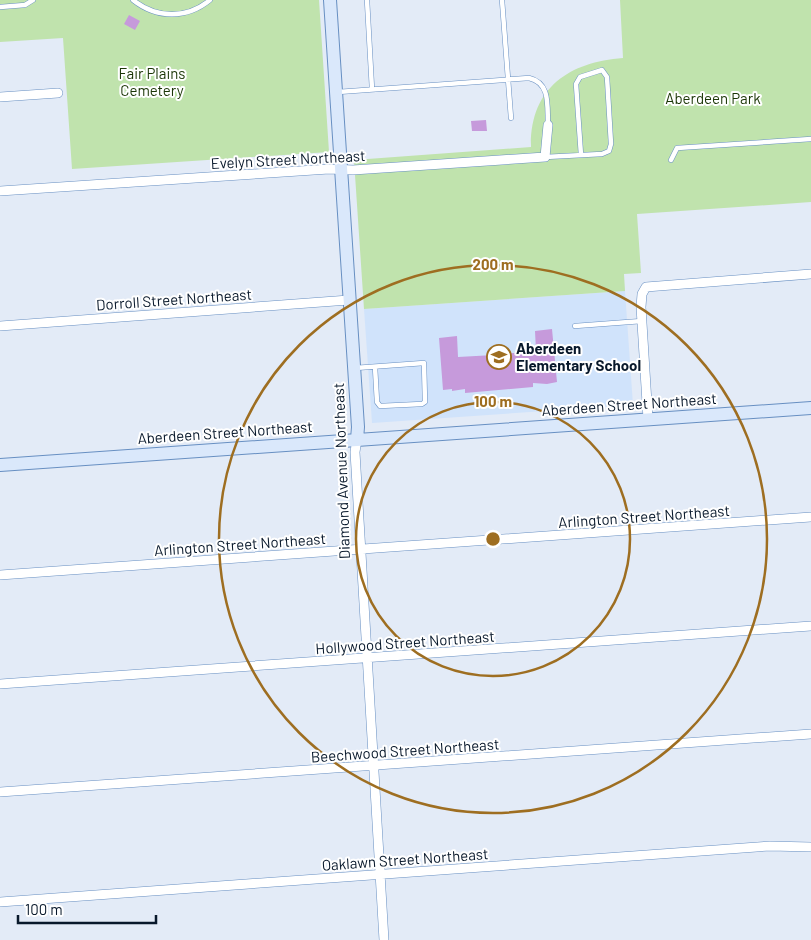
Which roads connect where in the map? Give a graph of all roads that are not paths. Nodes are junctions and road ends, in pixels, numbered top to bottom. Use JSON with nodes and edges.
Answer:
{"nodes":[{"id":1,"x":34,"y":0,"type":"edge"},
{"id":2,"x":133,"y":0,"type":"edge"},
{"id":3,"x":210,"y":0,"type":"edge"},
{"id":4,"x":330,"y":0,"type":"edge"},
{"id":5,"x":367,"y":0,"type":"edge"},
{"id":6,"x":502,"y":0,"type":"edge"},
{"id":7,"x":0,"y":7,"type":"edge"},
{"id":8,"x":508,"y":79,"type":"junction"},
{"id":9,"x":372,"y":90,"type":"junction"},
{"id":10,"x":336,"y":92,"type":"junction"},
{"id":11,"x":58,"y":93,"type":"dead end"},
{"id":12,"x":0,"y":97,"type":"edge"},
{"id":13,"x":511,"y":118,"type":"dead end"},
{"id":14,"x":548,"y":125,"type":"joint"},
{"id":15,"x":811,"y":139,"type":"edge"},
{"id":16,"x":580,"y":155,"type":"junction"},
{"id":17,"x":545,"y":157,"type":"junction"},
{"id":18,"x":671,"y":160,"type":"dead end"},
{"id":19,"x":341,"y":170,"type":"junction"},
{"id":20,"x":0,"y":191,"type":"edge"},
{"id":21,"x":811,"y":274,"type":"edge"},
{"id":22,"x":349,"y":300,"type":"junction"},
{"id":23,"x":642,"y":321,"type":"junction"},
{"id":24,"x":0,"y":326,"type":"edge"},
{"id":25,"x":575,"y":326,"type":"dead end"},
{"id":26,"x":375,"y":367,"type":"junction"},
{"id":27,"x":354,"y":368,"type":"junction"},
{"id":28,"x":811,"y":408,"type":"edge"},
{"id":29,"x":648,"y":419,"type":"junction"},
{"id":30,"x":357,"y":439,"type":"junction"},
{"id":31,"x":0,"y":465,"type":"edge"},
{"id":32,"x":811,"y":517,"type":"edge"},
{"id":33,"x":360,"y":550,"type":"junction"},
{"id":34,"x":0,"y":575,"type":"edge"},
{"id":35,"x":811,"y":626,"type":"edge"},
{"id":36,"x":367,"y":658,"type":"junction"},
{"id":37,"x":0,"y":684,"type":"edge"},
{"id":38,"x":811,"y":734,"type":"edge"},
{"id":39,"x":373,"y":766,"type":"junction"},
{"id":40,"x":0,"y":792,"type":"edge"},
{"id":41,"x":811,"y":847,"type":"edge"},
{"id":42,"x":380,"y":875,"type":"junction"},
{"id":43,"x":0,"y":902,"type":"edge"},
{"id":44,"x":384,"y":940,"type":"edge"}],
"edges":[{"from":1,"to":7,"type":"lane"},
{"from":2,"to":3,"type":"lane"},
{"from":4,"to":10,"type":"street","name":"Diamond Avenue Northeast"},
{"from":5,"to":9,"type":"lane"},
{"from":6,"to":8,"type":"lane"},
{"from":8,"to":9,"type":"lane"},
{"from":8,"to":13,"type":"lane"},
{"from":8,"to":14,"type":"lane"},
{"from":9,"to":10,"type":"lane"},
{"from":10,"to":19,"type":"street","name":"Diamond Avenue Northeast"},
{"from":11,"to":12,"type":"street"},
{"from":14,"to":17,"type":"street"},
{"from":15,"to":18,"type":"lane"},
{"from":16,"to":16,"type":"lane"},
{"from":16,"to":17,"type":"lane"},
{"from":17,"to":19,"type":"street","name":"Evelyn Street Northeast"},
{"from":19,"to":20,"type":"street","name":"Evelyn Street Northeast"},
{"from":19,"to":22,"type":"street","name":"Diamond Avenue Northeast"},
{"from":21,"to":23,"type":"street"},
{"from":22,"to":24,"type":"street","name":"Dorroll Street Northeast"},
{"from":22,"to":27,"type":"street","name":"Diamond Avenue Northeast"},
{"from":23,"to":25,"type":"lane"},
{"from":23,"to":29,"type":"street"},
{"from":26,"to":26,"type":"lane"},
{"from":26,"to":27,"type":"lane"},
{"from":27,"to":30,"type":"street","name":"Diamond Avenue Northeast"},
{"from":28,"to":29,"type":"street","name":"Aberdeen Street Northeast"},
{"from":29,"to":30,"type":"street","name":"Aberdeen Street Northeast"},
{"from":30,"to":31,"type":"street","name":"Aberdeen Street Northeast"},
{"from":30,"to":33,"type":"street","name":"Diamond Avenue Northeast"},
{"from":32,"to":33,"type":"street","name":"Arlington Street Northeast"},
{"from":33,"to":34,"type":"street","name":"Arlington Street Northeast"},
{"from":33,"to":36,"type":"street","name":"Diamond Avenue Northeast"},
{"from":35,"to":36,"type":"street","name":"Hollywood Street Northeast"},
{"from":36,"to":37,"type":"street","name":"Hollywood Street Northeast"},
{"from":36,"to":39,"type":"street","name":"Diamond Avenue Northeast"},
{"from":38,"to":39,"type":"street","name":"Beechwood Street Northeast"},
{"from":39,"to":40,"type":"street","name":"Beechwood Street Northeast"},
{"from":39,"to":42,"type":"street","name":"Diamond Avenue Northeast"},
{"from":41,"to":42,"type":"street","name":"Oaklawn Street Northeast"},
{"from":42,"to":43,"type":"street","name":"Oaklawn Street Northeast"},
{"from":42,"to":44,"type":"street","name":"Diamond Avenue Northeast"}]}
